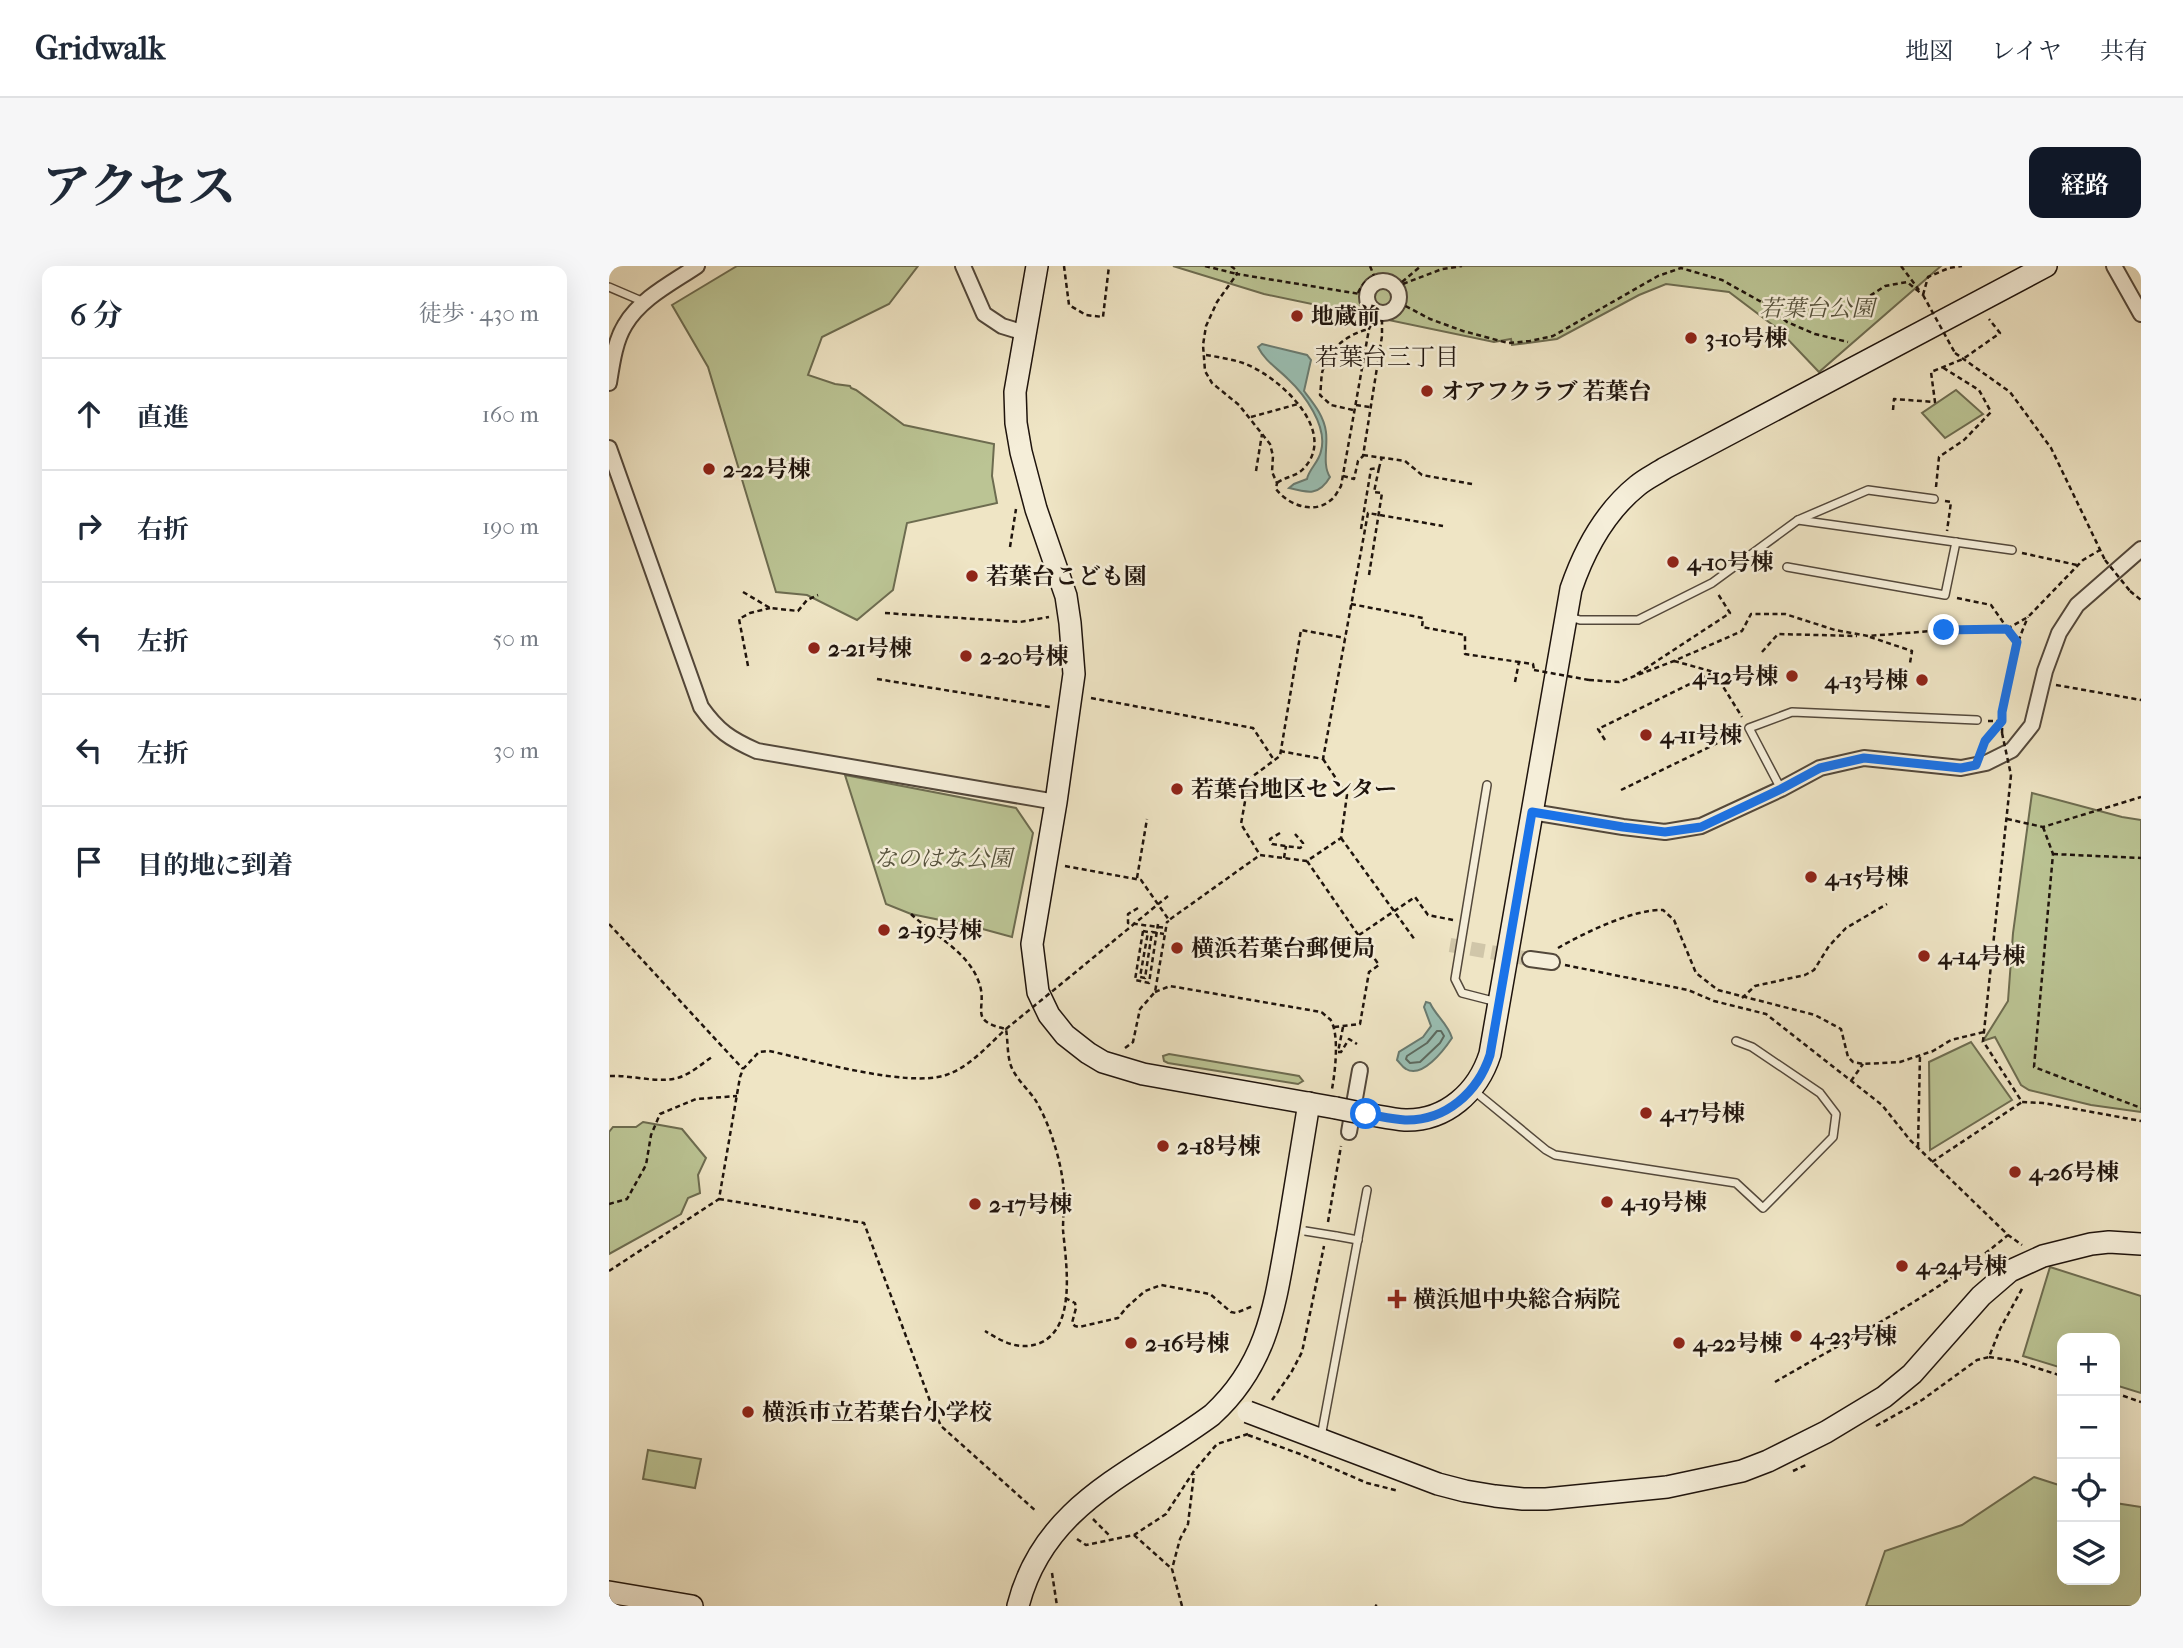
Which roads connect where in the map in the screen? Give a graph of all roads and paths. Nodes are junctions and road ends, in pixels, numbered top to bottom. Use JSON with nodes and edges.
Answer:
{"nodes":[{"id":1,"x":697,"y":266,"type":"edge"},
{"id":2,"x":964,"y":266,"type":"edge"},
{"id":3,"x":1037,"y":266,"type":"edge"},
{"id":4,"x":1064,"y":266,"type":"edge"},
{"id":5,"x":1109,"y":266,"type":"edge"},
{"id":6,"x":1205,"y":266,"type":"edge"},
{"id":7,"x":1231,"y":266,"type":"edge"},
{"id":8,"x":1370,"y":266,"type":"edge"},
{"id":9,"x":1420,"y":266,"type":"edge"},
{"id":10,"x":1462,"y":266,"type":"edge"},
{"id":11,"x":1901,"y":266,"type":"edge"},
{"id":12,"x":1962,"y":266,"type":"edge"},
{"id":13,"x":2046,"y":266,"type":"edge"},
{"id":14,"x":2113,"y":266,"type":"edge"},
{"id":15,"x":1237,"y":274,"type":"junction"},
{"id":16,"x":1374,"y":276,"type":"junction"},
{"id":17,"x":1398,"y":285,"type":"junction"},
{"id":18,"x":609,"y":287,"type":"edge"},
{"id":19,"x":1362,"y":295,"type":"junction"},
{"id":20,"x":1923,"y":295,"type":"junction"},
{"id":21,"x":1759,"y":301,"type":"junction"},
{"id":22,"x":643,"y":302,"type":"junction"},
{"id":23,"x":1398,"y":302,"type":"junction"},
{"id":24,"x":1380,"y":313,"type":"junction"},
{"id":25,"x":2141,"y":314,"type":"edge"},
{"id":26,"x":1987,"y":316,"type":"dead end"},
{"id":27,"x":1370,"y":329,"type":"junction"},
{"id":28,"x":1025,"y":333,"type":"junction"},
{"id":29,"x":1848,"y":342,"type":"dead end"},
{"id":30,"x":1204,"y":354,"type":"junction"},
{"id":31,"x":1963,"y":359,"type":"junction"},
{"id":32,"x":1942,"y":367,"type":"junction"},
{"id":33,"x":609,"y":383,"type":"edge"},
{"id":34,"x":1298,"y":404,"type":"junction"},
{"id":35,"x":1355,"y":405,"type":"junction"},
{"id":36,"x":1370,"y":407,"type":"junction"},
{"id":37,"x":1354,"y":410,"type":"junction"},
{"id":38,"x":1893,"y":410,"type":"dead end"},
{"id":39,"x":1249,"y":417,"type":"junction"},
{"id":40,"x":1262,"y":434,"type":"junction"},
{"id":41,"x":609,"y":449,"type":"edge"},
{"id":42,"x":1363,"y":454,"type":"junction"},
{"id":43,"x":1383,"y":457,"type":"junction"},
{"id":44,"x":1379,"y":468,"type":"junction"},
{"id":45,"x":1256,"y":471,"type":"dead end"},
{"id":46,"x":1343,"y":476,"type":"junction"},
{"id":47,"x":1277,"y":483,"type":"junction"},
{"id":48,"x":1472,"y":484,"type":"dead end"},
{"id":49,"x":1934,"y":499,"type":"junction"},
{"id":50,"x":1019,"y":507,"type":"dead end"},
{"id":51,"x":1379,"y":514,"type":"junction"},
{"id":52,"x":1798,"y":520,"type":"junction"},
{"id":53,"x":1443,"y":526,"type":"dead end"},
{"id":54,"x":1361,"y":529,"type":"dead end"},
{"id":55,"x":1945,"y":541,"type":"junction"},
{"id":56,"x":1956,"y":542,"type":"junction"},
{"id":57,"x":1010,"y":547,"type":"dead end"},
{"id":58,"x":2141,"y":549,"type":"edge"},
{"id":59,"x":2100,"y":550,"type":"junction"},
{"id":60,"x":2012,"y":551,"type":"joint"},
{"id":61,"x":2078,"y":565,"type":"junction"},
{"id":62,"x":1787,"y":567,"type":"dead end"},
{"id":63,"x":1369,"y":575,"type":"dead end"},
{"id":64,"x":1712,"y":583,"type":"junction"},
{"id":65,"x":743,"y":592,"type":"dead end"},
{"id":66,"x":818,"y":594,"type":"dead end"},
{"id":67,"x":1945,"y":595,"type":"junction"},
{"id":68,"x":2141,"y":600,"type":"edge"},
{"id":69,"x":1351,"y":604,"type":"junction"},
{"id":70,"x":770,"y":608,"type":"junction"},
{"id":71,"x":885,"y":613,"type":"dead end"},
{"id":72,"x":1566,"y":615,"type":"junction"},
{"id":73,"x":1055,"y":616,"type":"dead end"},
{"id":74,"x":2028,"y":617,"type":"junction"},
{"id":75,"x":2007,"y":629,"type":"junction"},
{"id":76,"x":1868,"y":636,"type":"junction"},
{"id":77,"x":1345,"y":638,"type":"junction"},
{"id":78,"x":2017,"y":642,"type":"junction"},
{"id":79,"x":1762,"y":652,"type":"dead end"},
{"id":80,"x":1674,"y":661,"type":"junction"},
{"id":81,"x":1519,"y":662,"type":"junction"},
{"id":82,"x":1910,"y":663,"type":"dead end"},
{"id":83,"x":748,"y":666,"type":"dead end"},
{"id":84,"x":1714,"y":672,"type":"junction"},
{"id":85,"x":1631,"y":677,"type":"junction"},
{"id":86,"x":877,"y":679,"type":"dead end"},
{"id":87,"x":1515,"y":682,"type":"dead end"},
{"id":88,"x":2042,"y":682,"type":"junction"},
{"id":89,"x":1087,"y":697,"type":"dead end"},
{"id":90,"x":2141,"y":700,"type":"edge"},
{"id":91,"x":1045,"y":706,"type":"dead end"},
{"id":92,"x":1977,"y":720,"type":"dead end"},
{"id":93,"x":2002,"y":721,"type":"junction"},
{"id":94,"x":1749,"y":727,"type":"junction"},
{"id":95,"x":1605,"y":740,"type":"dead end"},
{"id":96,"x":1280,"y":751,"type":"junction"},
{"id":97,"x":1323,"y":759,"type":"junction"},
{"id":98,"x":1274,"y":760,"type":"junction"},
{"id":99,"x":1976,"y":765,"type":"junction"},
{"id":100,"x":1487,"y":785,"type":"dead end"},
{"id":101,"x":1781,"y":789,"type":"junction"},
{"id":102,"x":1621,"y":790,"type":"dead end"},
{"id":103,"x":2141,"y":797,"type":"edge"},
{"id":104,"x":1056,"y":802,"type":"junction"},
{"id":105,"x":1532,"y":812,"type":"junction"},
{"id":106,"x":1147,"y":819,"type":"dead end"},
{"id":107,"x":2007,"y":819,"type":"junction"},
{"id":108,"x":2043,"y":827,"type":"junction"},
{"id":109,"x":1280,"y":833,"type":"dead end"},
{"id":110,"x":1295,"y":834,"type":"dead end"},
{"id":111,"x":1341,"y":838,"type":"junction"},
{"id":112,"x":1286,"y":846,"type":"junction"},
{"id":113,"x":2053,"y":854,"type":"junction"},
{"id":114,"x":1260,"y":855,"type":"junction"},
{"id":115,"x":1284,"y":858,"type":"junction"},
{"id":116,"x":2141,"y":858,"type":"edge"},
{"id":117,"x":1307,"y":862,"type":"junction"},
{"id":118,"x":1058,"y":865,"type":"dead end"},
{"id":119,"x":1139,"y":879,"type":"junction"},
{"id":120,"x":1168,"y":896,"type":"dead end"},
{"id":121,"x":1157,"y":903,"type":"junction"},
{"id":122,"x":1887,"y":904,"type":"dead end"},
{"id":123,"x":1138,"y":908,"type":"dead end"},
{"id":124,"x":1392,"y":911,"type":"junction"},
{"id":125,"x":911,"y":914,"type":"dead end"},
{"id":126,"x":1169,"y":920,"type":"junction"},
{"id":127,"x":1454,"y":920,"type":"dead end"},
{"id":128,"x":609,"y":924,"type":"edge"},
{"id":129,"x":1158,"y":924,"type":"dead end"},
{"id":130,"x":1165,"y":928,"type":"junction"},
{"id":131,"x":1164,"y":934,"type":"junction"},
{"id":132,"x":1359,"y":934,"type":"junction"},
{"id":133,"x":1415,"y":940,"type":"dead end"},
{"id":134,"x":1530,"y":959,"type":"tunnel mouth"},
{"id":135,"x":1552,"y":962,"type":"joint"},
{"id":136,"x":1155,"y":992,"type":"junction"},
{"id":137,"x":1742,"y":998,"type":"junction"},
{"id":138,"x":1499,"y":1003,"type":"junction"},
{"id":139,"x":1334,"y":1027,"type":"junction"},
{"id":140,"x":1343,"y":1027,"type":"junction"},
{"id":141,"x":1006,"y":1029,"type":"junction"},
{"id":142,"x":1984,"y":1032,"type":"junction"},
{"id":143,"x":1736,"y":1041,"type":"dead end"},
{"id":144,"x":1357,"y":1044,"type":"dead end"},
{"id":145,"x":1125,"y":1048,"type":"dead end"},
{"id":146,"x":1920,"y":1055,"type":"junction"},
{"id":147,"x":712,"y":1057,"type":"dead end"},
{"id":148,"x":1863,"y":1064,"type":"junction"},
{"id":149,"x":743,"y":1069,"type":"junction"},
{"id":150,"x":1360,"y":1070,"type":"dead end"},
{"id":151,"x":610,"y":1076,"type":"edge"},
{"id":152,"x":1851,"y":1082,"type":"dead end"},
{"id":153,"x":1472,"y":1090,"type":"junction"},
{"id":154,"x":737,"y":1096,"type":"junction"},
{"id":155,"x":1334,"y":1099,"type":"junction"},
{"id":156,"x":2022,"y":1102,"type":"junction"},
{"id":157,"x":1309,"y":1103,"type":"junction"},
{"id":158,"x":2141,"y":1108,"type":"edge"},
{"id":159,"x":2141,"y":1121,"type":"edge"},
{"id":160,"x":1349,"y":1132,"type":"joint"},
{"id":161,"x":1918,"y":1148,"type":"dead end"},
{"id":162,"x":1931,"y":1161,"type":"dead end"},
{"id":163,"x":1367,"y":1190,"type":"dead end"},
{"id":164,"x":719,"y":1199,"type":"junction"},
{"id":165,"x":609,"y":1204,"type":"edge"},
{"id":166,"x":1329,"y":1221,"type":"dead end"},
{"id":167,"x":1296,"y":1229,"type":"junction"},
{"id":168,"x":1326,"y":1235,"type":"dead end"},
{"id":169,"x":2008,"y":1236,"type":"dead end"},
{"id":170,"x":1358,"y":1240,"type":"junction"},
{"id":171,"x":2141,"y":1244,"type":"edge"},
{"id":172,"x":609,"y":1271,"type":"edge"},
{"id":173,"x":2027,"y":1280,"type":"dead end"},
{"id":174,"x":1065,"y":1298,"type":"junction"},
{"id":175,"x":1260,"y":1307,"type":"dead end"},
{"id":176,"x":985,"y":1331,"type":"dead end"},
{"id":177,"x":1989,"y":1356,"type":"junction"},
{"id":178,"x":2057,"y":1374,"type":"edge"},
{"id":179,"x":1775,"y":1382,"type":"dead end"},
{"id":180,"x":2120,"y":1395,"type":"edge"},
{"id":181,"x":2141,"y":1402,"type":"edge"},
{"id":182,"x":1225,"y":1403,"type":"junction"},
{"id":183,"x":1261,"y":1417,"type":"junction"},
{"id":184,"x":1866,"y":1431,"type":"dead end"},
{"id":185,"x":1248,"y":1436,"type":"junction"},
{"id":186,"x":1321,"y":1439,"type":"junction"},
{"id":187,"x":1809,"y":1463,"type":"dead end"},
{"id":188,"x":1194,"y":1472,"type":"junction"},
{"id":189,"x":1786,"y":1473,"type":"dead end"},
{"id":190,"x":1406,"y":1493,"type":"dead end"},
{"id":191,"x":1037,"y":1512,"type":"dead end"},
{"id":192,"x":1093,"y":1518,"type":"dead end"},
{"id":193,"x":1133,"y":1535,"type":"junction"},
{"id":194,"x":1111,"y":1538,"type":"junction"},
{"id":195,"x":1077,"y":1539,"type":"dead end"},
{"id":196,"x":1043,"y":1547,"type":"junction"},
{"id":197,"x":1172,"y":1569,"type":"junction"},
{"id":198,"x":609,"y":1592,"type":"edge"},
{"id":199,"x":692,"y":1606,"type":"edge"},
{"id":200,"x":1018,"y":1606,"type":"edge"},
{"id":201,"x":1057,"y":1606,"type":"edge"},
{"id":202,"x":1182,"y":1606,"type":"edge"}],
"edges":[{"from":1,"to":22,"type":"street"},
{"from":2,"to":28,"type":"street"},
{"from":3,"to":28,"type":"street"},
{"from":4,"to":5,"type":"path"},
{"from":6,"to":15,"type":"path"},
{"from":7,"to":15,"type":"path"},
{"from":8,"to":16,"type":"path"},
{"from":9,"to":17,"type":"path"},
{"from":10,"to":17,"type":"path"},
{"from":11,"to":20,"type":"path"},
{"from":12,"to":20,"type":"path"},
{"from":13,"to":72,"type":"street"},
{"from":14,"to":25,"type":"street"},
{"from":15,"to":19,"type":"path"},
{"from":15,"to":30,"type":"path"},
{"from":16,"to":17,"type":"path"},
{"from":16,"to":19,"type":"path"},
{"from":17,"to":19,"type":"street"},
{"from":17,"to":23,"type":"street"},
{"from":18,"to":22,"type":"lane"},
{"from":19,"to":24,"type":"street"},
{"from":20,"to":21,"type":"path"},
{"from":20,"to":31,"type":"path","bridge":true},
{"from":21,"to":23,"type":"path"},
{"from":21,"to":29,"type":"path"},
{"from":22,"to":33,"type":"street"},
{"from":23,"to":24,"type":"street"},
{"from":24,"to":27,"type":"path"},
{"from":24,"to":36,"type":"path"},
{"from":26,"to":31,"type":"path"},
{"from":27,"to":35,"type":"path"},
{"from":27,"to":37,"type":"path"},
{"from":28,"to":104,"type":"street"},
{"from":30,"to":34,"type":"path"},
{"from":30,"to":39,"type":"path"},
{"from":31,"to":32,"type":"path"},
{"from":31,"to":59,"type":"path"},
{"from":32,"to":38,"type":"path"},
{"from":32,"to":49,"type":"path"},
{"from":34,"to":39,"type":"path"},
{"from":34,"to":47,"type":"path"},
{"from":35,"to":36,"type":"path"},
{"from":35,"to":37,"type":"path"},
{"from":36,"to":42,"type":"path"},
{"from":37,"to":46,"type":"path"},
{"from":39,"to":40,"type":"path"},
{"from":40,"to":45,"type":"path"},
{"from":40,"to":47,"type":"path"},
{"from":41,"to":104,"type":"street"},
{"from":42,"to":43,"type":"path"},
{"from":42,"to":46,"type":"path"},
{"from":43,"to":44,"type":"path"},
{"from":43,"to":48,"type":"path"},
{"from":44,"to":51,"type":"path"},
{"from":44,"to":54,"type":"path"},
{"from":46,"to":47,"type":"path"},
{"from":49,"to":52,"type":"lane"},
{"from":49,"to":55,"type":"path"},
{"from":50,"to":57,"type":"path"},
{"from":51,"to":53,"type":"path"},
{"from":51,"to":63,"type":"path"},
{"from":51,"to":69,"type":"path"},
{"from":52,"to":55,"type":"lane"},
{"from":52,"to":64,"type":"lane"},
{"from":55,"to":56,"type":"lane"},
{"from":56,"to":60,"type":"lane"},
{"from":56,"to":67,"type":"lane"},
{"from":58,"to":88,"type":"street"},
{"from":59,"to":61,"type":"path"},
{"from":59,"to":68,"type":"path","bridge":true},
{"from":60,"to":61,"type":"path"},
{"from":61,"to":74,"type":"path"},
{"from":62,"to":67,"type":"lane"},
{"from":64,"to":72,"type":"lane"},
{"from":64,"to":85,"type":"path"},
{"from":65,"to":70,"type":"path"},
{"from":66,"to":70,"type":"path"},
{"from":67,"to":75,"type":"path"},
{"from":69,"to":77,"type":"path"},
{"from":69,"to":81,"type":"path"},
{"from":70,"to":83,"type":"path"},
{"from":71,"to":73,"type":"path"},
{"from":72,"to":105,"type":"street"},
{"from":74,"to":75,"type":"path"},
{"from":74,"to":78,"type":"path"},
{"from":75,"to":76,"type":"path"},
{"from":75,"to":78,"type":"path"},
{"from":76,"to":79,"type":"path"},
{"from":76,"to":80,"type":"path"},
{"from":76,"to":82,"type":"path"},
{"from":77,"to":96,"type":"path"},
{"from":77,"to":97,"type":"path"},
{"from":78,"to":93,"type":"path"},
{"from":80,"to":84,"type":"path"},
{"from":80,"to":85,"type":"path"},
{"from":81,"to":85,"type":"path","bridge":true},
{"from":81,"to":87,"type":"path"},
{"from":84,"to":94,"type":"path"},
{"from":84,"to":95,"type":"path"},
{"from":86,"to":91,"type":"path"},
{"from":88,"to":90,"type":"path"},
{"from":88,"to":99,"type":"street"},
{"from":89,"to":98,"type":"path"},
{"from":92,"to":94,"type":"lane"},
{"from":93,"to":99,"type":"path"},
{"from":93,"to":107,"type":"path","bridge":true},
{"from":94,"to":101,"type":"lane"},
{"from":94,"to":102,"type":"path"},
{"from":96,"to":97,"type":"path"},
{"from":96,"to":98,"type":"path"},
{"from":97,"to":111,"type":"path"},
{"from":98,"to":114,"type":"path"},
{"from":99,"to":101,"type":"street"},
{"from":100,"to":138,"type":"lane"},
{"from":101,"to":105,"type":"street"},
{"from":103,"to":108,"type":"path"},
{"from":104,"to":157,"type":"street"},
{"from":105,"to":138,"type":"street"},
{"from":106,"to":119,"type":"path"},
{"from":107,"to":108,"type":"path"},
{"from":107,"to":142,"type":"path"},
{"from":108,"to":113,"type":"path"},
{"from":109,"to":112,"type":"path"},
{"from":110,"to":112,"type":"path"},
{"from":111,"to":117,"type":"path"},
{"from":111,"to":124,"type":"path"},
{"from":112,"to":115,"type":"path"},
{"from":113,"to":116,"type":"path"},
{"from":113,"to":158,"type":"path"},
{"from":114,"to":115,"type":"path"},
{"from":114,"to":126,"type":"path"},
{"from":115,"to":117,"type":"path"},
{"from":117,"to":132,"type":"path"},
{"from":118,"to":119,"type":"path"},
{"from":119,"to":121,"type":"path"},
{"from":120,"to":121,"type":"path"},
{"from":121,"to":126,"type":"path"},
{"from":121,"to":141,"type":"path","bridge":true},
{"from":122,"to":137,"type":"path"},
{"from":123,"to":130,"type":"path","bridge":true},
{"from":124,"to":127,"type":"path"},
{"from":124,"to":132,"type":"path"},
{"from":124,"to":133,"type":"path"},
{"from":125,"to":141,"type":"path"},
{"from":126,"to":130,"type":"path"},
{"from":128,"to":149,"type":"path"},
{"from":129,"to":131,"type":"path","bridge":true},
{"from":130,"to":131,"type":"path"},
{"from":131,"to":136,"type":"path"},
{"from":132,"to":140,"type":"path"},
{"from":134,"to":135,"type":"street"},
{"from":135,"to":137,"type":"path"},
{"from":136,"to":139,"type":"path"},
{"from":136,"to":145,"type":"path"},
{"from":137,"to":148,"type":"path"},
{"from":138,"to":153,"type":"street"},
{"from":139,"to":140,"type":"path"},
{"from":139,"to":155,"type":"path"},
{"from":140,"to":144,"type":"path"},
{"from":141,"to":149,"type":"path"},
{"from":141,"to":174,"type":"path"},
{"from":142,"to":146,"type":"path"},
{"from":142,"to":156,"type":"path"},
{"from":143,"to":153,"type":"lane"},
{"from":146,"to":148,"type":"path"},
{"from":146,"to":161,"type":"path"},
{"from":147,"to":151,"type":"path"},
{"from":148,"to":152,"type":"path"},
{"from":149,"to":154,"type":"path"},
{"from":150,"to":160,"type":"street"},
{"from":153,"to":155,"type":"street","bridge":true},
{"from":154,"to":164,"type":"path"},
{"from":154,"to":165,"type":"path"},
{"from":155,"to":157,"type":"street"},
{"from":156,"to":159,"type":"path"},
{"from":156,"to":162,"type":"path"},
{"from":157,"to":167,"type":"street"},
{"from":160,"to":166,"type":"path"},
{"from":163,"to":170,"type":"lane"},
{"from":164,"to":172,"type":"path"},
{"from":164,"to":191,"type":"path"},
{"from":167,"to":170,"type":"lane","bridge":true},
{"from":167,"to":182,"type":"street"},
{"from":168,"to":183,"type":"path"},
{"from":169,"to":179,"type":"path"},
{"from":170,"to":186,"type":"lane"},
{"from":171,"to":186,"type":"street"},
{"from":173,"to":177,"type":"path"},
{"from":174,"to":175,"type":"path"},
{"from":174,"to":176,"type":"path"},
{"from":177,"to":178,"type":"path"},
{"from":177,"to":184,"type":"path"},
{"from":180,"to":181,"type":"path"},
{"from":182,"to":183,"type":"street"},
{"from":182,"to":196,"type":"street"},
{"from":183,"to":185,"type":"path"},
{"from":183,"to":186,"type":"street"},
{"from":185,"to":188,"type":"path"},
{"from":185,"to":190,"type":"path"},
{"from":187,"to":189,"type":"path"},
{"from":188,"to":193,"type":"path"},
{"from":188,"to":197,"type":"path"},
{"from":192,"to":194,"type":"path"},
{"from":193,"to":194,"type":"path"},
{"from":193,"to":197,"type":"path"},
{"from":194,"to":195,"type":"path"},
{"from":196,"to":200,"type":"street"},
{"from":196,"to":201,"type":"path"},
{"from":197,"to":202,"type":"path"},
{"from":198,"to":199,"type":"street"}]}
